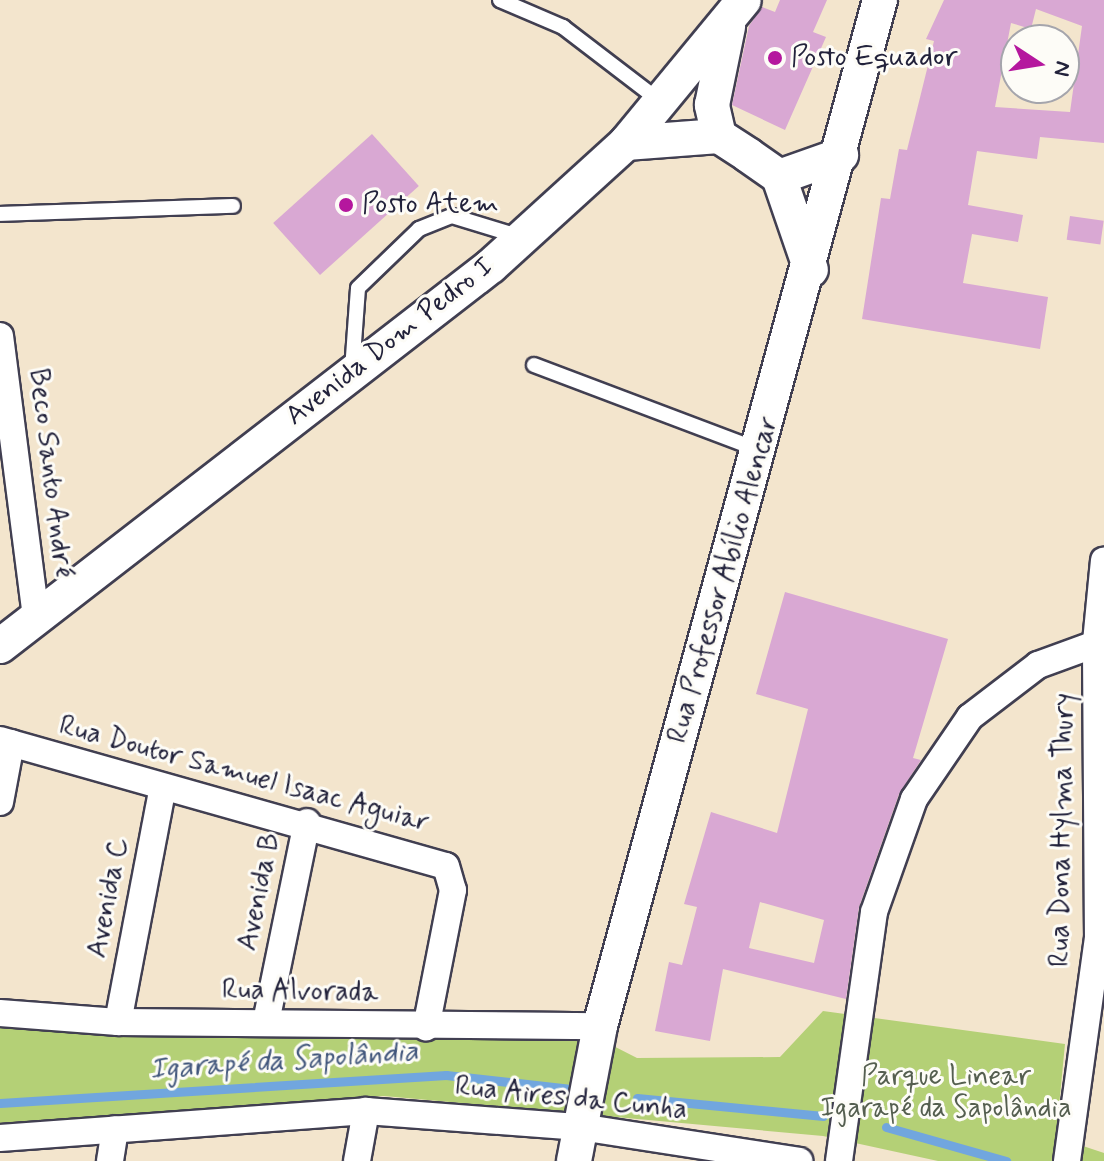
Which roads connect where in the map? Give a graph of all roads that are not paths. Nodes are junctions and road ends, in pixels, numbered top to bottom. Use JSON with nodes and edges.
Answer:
{"nodes":[{"id":1,"x":500,"y":0,"type":"edge"},
{"id":2,"x":880,"y":0,"type":"edge"},
{"id":3,"x":737,"y":11,"type":"edge"},
{"id":4,"x":661,"y":102,"type":"junction"},
{"id":5,"x":719,"y":136,"type":"junction"},
{"id":6,"x":626,"y":143,"type":"junction"},
{"id":7,"x":841,"y":155,"type":"junction"},
{"id":8,"x":779,"y":177,"type":"junction"},
{"id":9,"x":233,"y":206,"type":"dead end"},
{"id":10,"x":0,"y":214,"type":"edge"},
{"id":11,"x":522,"y":237,"type":"junction"},
{"id":12,"x":811,"y":270,"type":"junction"},
{"id":13,"x":0,"y":336,"type":"edge"},
{"id":14,"x":534,"y":365,"type":"dead end"},
{"id":15,"x":352,"y":370,"type":"junction"},
{"id":16,"x":760,"y":451,"type":"junction"},
{"id":17,"x":1104,"y":560,"type":"edge"},
{"id":18,"x":36,"y":618,"type":"junction"},
{"id":19,"x":1100,"y":641,"type":"edge"},
{"id":20,"x":0,"y":646,"type":"edge"},
{"id":21,"x":6,"y":742,"type":"edge"},
{"id":22,"x":163,"y":787,"type":"junction"},
{"id":23,"x":0,"y":802,"type":"edge"},
{"id":24,"x":307,"y":822,"type":"junction"},
{"id":25,"x":0,"y":1013,"type":"edge"},
{"id":26,"x":118,"y":1022,"type":"junction"},
{"id":27,"x":266,"y":1022,"type":"junction"},
{"id":28,"x":600,"y":1026,"type":"junction"},
{"id":29,"x":426,"y":1027,"type":"junction"},
{"id":30,"x":366,"y":1111,"type":"junction"},
{"id":31,"x":580,"y":1127,"type":"junction"},
{"id":32,"x":115,"y":1129,"type":"junction"},
{"id":33,"x":0,"y":1138,"type":"edge"},
{"id":34,"x":110,"y":1161,"type":"edge"},
{"id":35,"x":357,"y":1161,"type":"edge"},
{"id":36,"x":574,"y":1161,"type":"edge"},
{"id":37,"x":799,"y":1161,"type":"edge"},
{"id":38,"x":839,"y":1161,"type":"edge"},
{"id":39,"x":1067,"y":1161,"type":"edge"}],
"edges":[{"from":1,"to":4,"type":"lane"},
{"from":2,"to":7,"type":"street","name":"Rua Professor Abílio Alencar"},
{"from":3,"to":4,"type":"street","name":"Avenida Dom Pedro I"},
{"from":3,"to":5,"type":"street"},
{"from":4,"to":6,"type":"street","name":"Avenida Dom Pedro I"},
{"from":5,"to":6,"type":"street"},
{"from":5,"to":8,"type":"street"},
{"from":6,"to":11,"type":"street","name":"Avenida Dom Pedro I"},
{"from":7,"to":8,"type":"street"},
{"from":7,"to":12,"type":"street","name":"Rua Professor Abílio Alencar"},
{"from":8,"to":12,"type":"street"},
{"from":9,"to":10,"type":"lane"},
{"from":11,"to":15,"type":"street","name":"Avenida Dom Pedro I"},
{"from":11,"to":15,"type":"lane"},
{"from":12,"to":16,"type":"street","name":"Rua Professor Abílio Alencar"},
{"from":13,"to":18,"type":"street","name":"Beco Santo André"},
{"from":14,"to":16,"type":"lane"},
{"from":15,"to":18,"type":"street","name":"Avenida Dom Pedro I"},
{"from":16,"to":28,"type":"street","name":"Rua Professor Abílio Alencar"},
{"from":17,"to":19,"type":"street","name":"Rua Dona Hylma Thury"},
{"from":18,"to":20,"type":"street","name":"Avenida Dom Pedro I"},
{"from":19,"to":38,"type":"street"},
{"from":19,"to":39,"type":"street","name":"Rua Dona Hylma Thury"},
{"from":21,"to":22,"type":"street","name":"Rua Doutor Samuel Isaac Aguiar"},
{"from":21,"to":23,"type":"street"},
{"from":22,"to":24,"type":"street","name":"Rua Doutor Samuel Isaac Aguiar"},
{"from":22,"to":26,"type":"street","name":"Avenida C"},
{"from":24,"to":27,"type":"street","name":"Avenida B"},
{"from":24,"to":29,"type":"street","name":"Rua Doutor Samuel Isaac Aguiar"},
{"from":25,"to":26,"type":"street","name":"Rua Alvorada"},
{"from":26,"to":27,"type":"street","name":"Rua Alvorada"},
{"from":27,"to":29,"type":"street","name":"Rua Alvorada"},
{"from":28,"to":29,"type":"street","name":"Rua Alvorada"},
{"from":28,"to":31,"type":"street","name":"Rua Professor Abílio Alencar"},
{"from":30,"to":31,"type":"street","name":"Rua Aires da Cunha"},
{"from":30,"to":32,"type":"street","name":"Rua Aires da Cunha"},
{"from":30,"to":35,"type":"street"},
{"from":31,"to":36,"type":"street","name":"Rua Professor Abílio Alencar"},
{"from":31,"to":37,"type":"street","name":"Rua Aires da Cunha"},
{"from":32,"to":33,"type":"street","name":"Rua Aires da Cunha"},
{"from":32,"to":34,"type":"street"}]}
